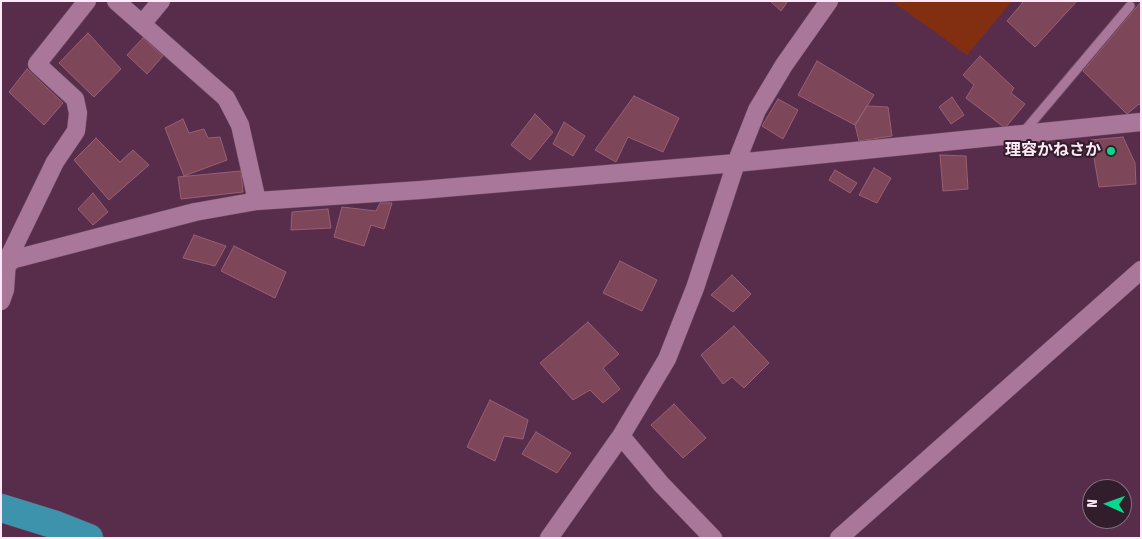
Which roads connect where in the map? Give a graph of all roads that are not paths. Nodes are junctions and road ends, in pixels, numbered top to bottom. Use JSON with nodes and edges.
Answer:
{"nodes":[{"id":1,"x":87,"y":1,"type":"edge"},
{"id":2,"x":116,"y":1,"type":"edge"},
{"id":3,"x":161,"y":1,"type":"edge"},
{"id":4,"x":829,"y":1,"type":"edge"},
{"id":5,"x":1130,"y":6,"type":"dead end"},
{"id":6,"x":142,"y":24,"type":"junction"},
{"id":7,"x":1141,"y":122,"type":"edge"},
{"id":8,"x":1021,"y":134,"type":"junction"},
{"id":9,"x":736,"y":163,"type":"junction"},
{"id":10,"x":257,"y":201,"type":"junction"},
{"id":11,"x":4,"y":262,"type":"edge"},
{"id":12,"x":1141,"y":270,"type":"edge"},
{"id":13,"x":1,"y":301,"type":"edge"},
{"id":14,"x":621,"y":436,"type":"junction"},
{"id":15,"x":1,"y":508,"type":"edge"},
{"id":16,"x":89,"y":538,"type":"edge"},
{"id":17,"x":549,"y":538,"type":"edge"},
{"id":18,"x":713,"y":538,"type":"edge"},
{"id":19,"x":839,"y":538,"type":"edge"}],
"edges":[{"from":1,"to":11,"type":"street"},
{"from":2,"to":6,"type":"street"},
{"from":3,"to":6,"type":"street"},
{"from":4,"to":9,"type":"street"},
{"from":5,"to":8,"type":"lane"},
{"from":6,"to":10,"type":"street"},
{"from":7,"to":8,"type":"street"},
{"from":8,"to":9,"type":"street"},
{"from":9,"to":10,"type":"street"},
{"from":9,"to":14,"type":"street"},
{"from":10,"to":11,"type":"street"},
{"from":11,"to":13,"type":"street"},
{"from":12,"to":19,"type":"street"},
{"from":14,"to":17,"type":"street"},
{"from":14,"to":18,"type":"street"},
{"from":15,"to":16,"type":"highway"}]}
